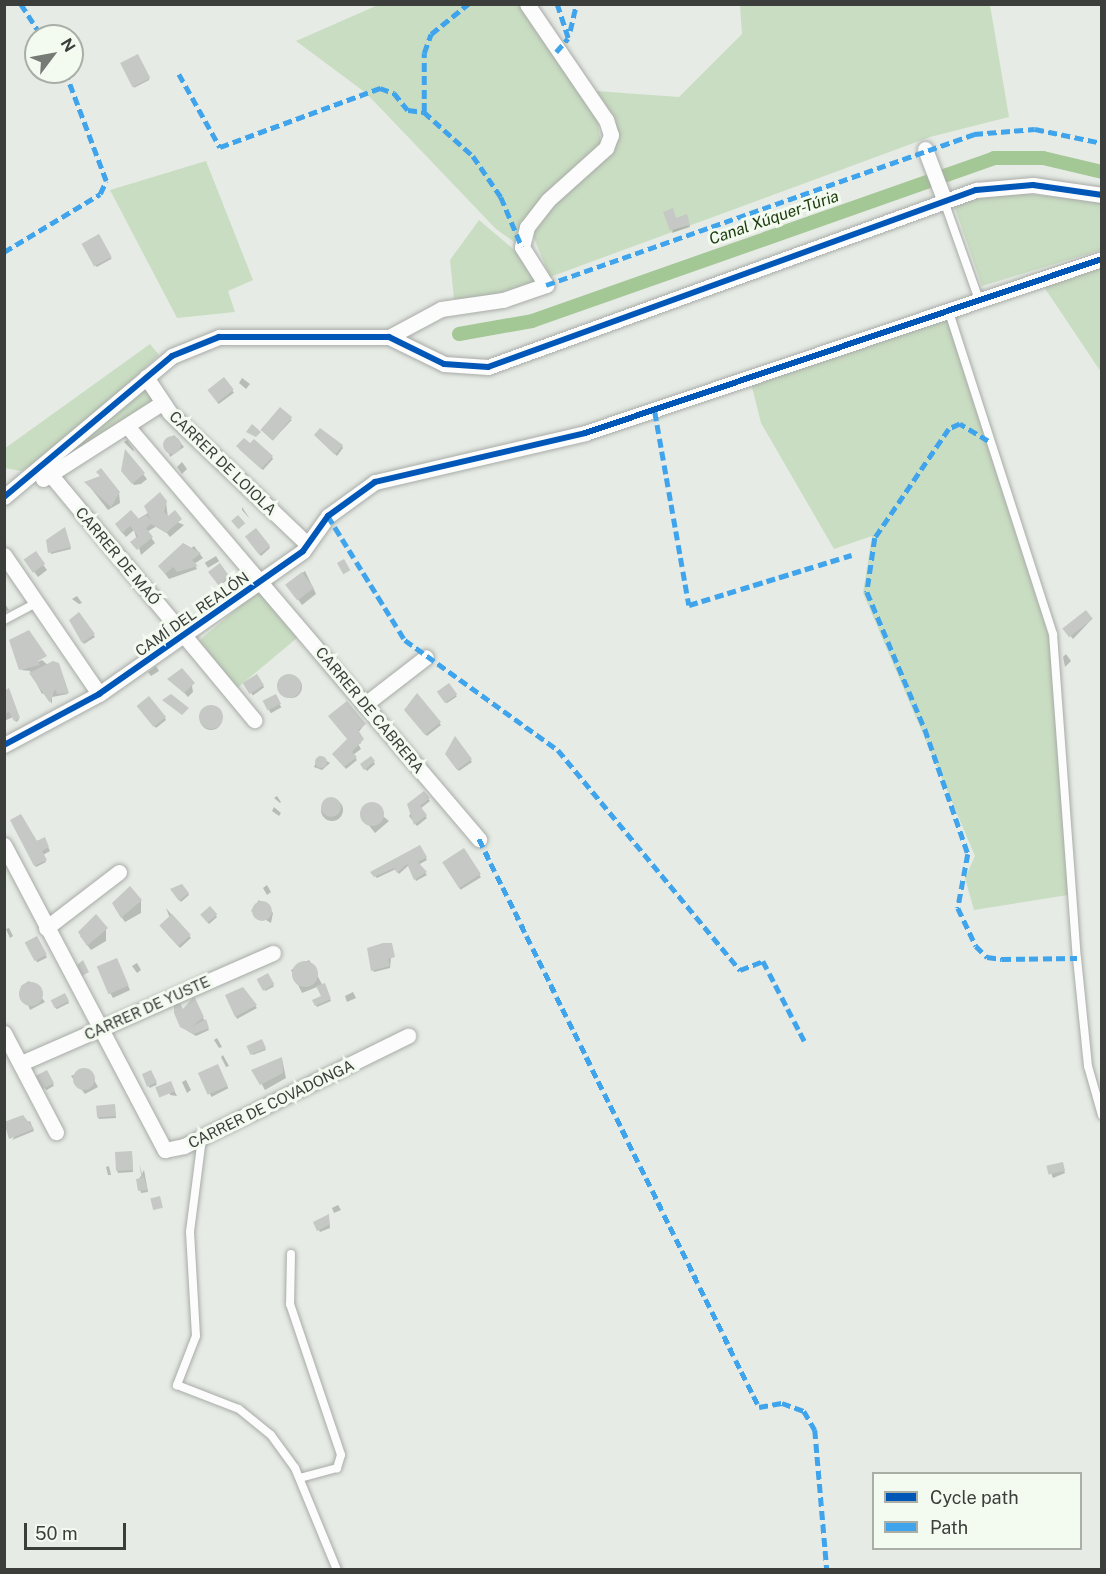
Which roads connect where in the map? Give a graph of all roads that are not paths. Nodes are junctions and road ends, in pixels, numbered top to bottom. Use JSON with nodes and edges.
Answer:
{"nodes":[{"id":1,"x":527,"y":4,"type":"edge"},
{"id":2,"x":925,"y":150,"type":"dead end"},
{"id":3,"x":1101,"y":195,"type":"edge"},
{"id":4,"x":944,"y":199,"type":"junction"},
{"id":5,"x":1101,"y":259,"type":"edge"},
{"id":6,"x":978,"y":297,"type":"junction"},
{"id":7,"x":948,"y":308,"type":"junction"},
{"id":8,"x":389,"y":337,"type":"junction"},
{"id":9,"x":146,"y":377,"type":"junction"},
{"id":10,"x":162,"y":403,"type":"junction"},
{"id":11,"x":127,"y":426,"type":"junction"},
{"id":12,"x":50,"y":474,"type":"junction"},
{"id":13,"x":5,"y":497,"type":"edge"},
{"id":14,"x":306,"y":543,"type":"junction"},
{"id":15,"x":4,"y":555,"type":"edge"},
{"id":16,"x":263,"y":580,"type":"junction"},
{"id":17,"x":36,"y":603,"type":"junction"},
{"id":18,"x":4,"y":620,"type":"edge"},
{"id":19,"x":183,"y":634,"type":"junction"},
{"id":20,"x":426,"y":657,"type":"dead end"},
{"id":21,"x":99,"y":694,"type":"junction"},
{"id":22,"x":364,"y":705,"type":"junction"},
{"id":23,"x":254,"y":720,"type":"dead end"},
{"id":24,"x":4,"y":745,"type":"edge"},
{"id":25,"x":478,"y":839,"type":"dead end"},
{"id":26,"x":4,"y":845,"type":"edge"},
{"id":27,"x":119,"y":872,"type":"dead end"},
{"id":28,"x":46,"y":928,"type":"junction"},
{"id":29,"x":273,"y":953,"type":"dead end"},
{"id":30,"x":99,"y":1030,"type":"junction"},
{"id":31,"x":4,"y":1033,"type":"edge"},
{"id":32,"x":408,"y":1036,"type":"dead end"},
{"id":33,"x":21,"y":1063,"type":"junction"},
{"id":34,"x":1101,"y":1115,"type":"edge"},
{"id":35,"x":56,"y":1132,"type":"dead end"},
{"id":36,"x":202,"y":1138,"type":"junction"},
{"id":37,"x":291,"y":1254,"type":"dead end"},
{"id":38,"x":300,"y":1478,"type":"junction"},
{"id":39,"x":337,"y":1569,"type":"edge"}],
"edges":[{"from":1,"to":8,"type":"street"},
{"from":2,"to":4,"type":"street"},
{"from":3,"to":4,"type":"street"},
{"from":4,"to":6,"type":"lane"},
{"from":4,"to":8,"type":"street"},
{"from":5,"to":6,"type":"street"},
{"from":6,"to":7,"type":"street"},
{"from":7,"to":14,"type":"street","name":"CAMÍ DEL REALÓN"},
{"from":7,"to":34,"type":"lane"},
{"from":8,"to":9,"type":"street"},
{"from":9,"to":10,"type":"street","name":"CARRER DE LOIOLA"},
{"from":9,"to":13,"type":"street"},
{"from":10,"to":11,"type":"street"},
{"from":10,"to":14,"type":"street","name":"CARRER DE LOIOLA"},
{"from":11,"to":12,"type":"street"},
{"from":11,"to":16,"type":"street","name":"CARRER DE CABRERA"},
{"from":12,"to":13,"type":"street"},
{"from":12,"to":19,"type":"street","name":"CARRER DE MAÓ"},
{"from":14,"to":16,"type":"street","name":"CAMÍ DEL REALÓN"},
{"from":15,"to":17,"type":"street"},
{"from":16,"to":19,"type":"street","name":"CAMÍ DEL REALÓN"},
{"from":16,"to":22,"type":"street","name":"CARRER DE CABRERA"},
{"from":17,"to":18,"type":"lane"},
{"from":17,"to":21,"type":"street"},
{"from":19,"to":21,"type":"street","name":"CAMÍ DEL REALÓN"},
{"from":19,"to":23,"type":"street","name":"CARRER DE MAÓ"},
{"from":20,"to":22,"type":"street"},
{"from":21,"to":24,"type":"street","name":"CAMÍ DEL REALÓN"},
{"from":22,"to":25,"type":"street","name":"CARRER DE CABRERA"},
{"from":26,"to":28,"type":"street","name":"CARRER DE COVADONGA"},
{"from":27,"to":28,"type":"street"},
{"from":28,"to":30,"type":"street","name":"CARRER DE COVADONGA"},
{"from":29,"to":30,"type":"street","name":"CARRER DE YUSTE"},
{"from":30,"to":33,"type":"street","name":"CARRER DE YUSTE"},
{"from":30,"to":36,"type":"street","name":"CARRER DE COVADONGA"},
{"from":31,"to":33,"type":"street"},
{"from":32,"to":36,"type":"street","name":"CARRER DE COVADONGA"},
{"from":33,"to":35,"type":"street"},
{"from":36,"to":38,"type":"lane"},
{"from":37,"to":38,"type":"lane"},
{"from":38,"to":39,"type":"lane"}]}
